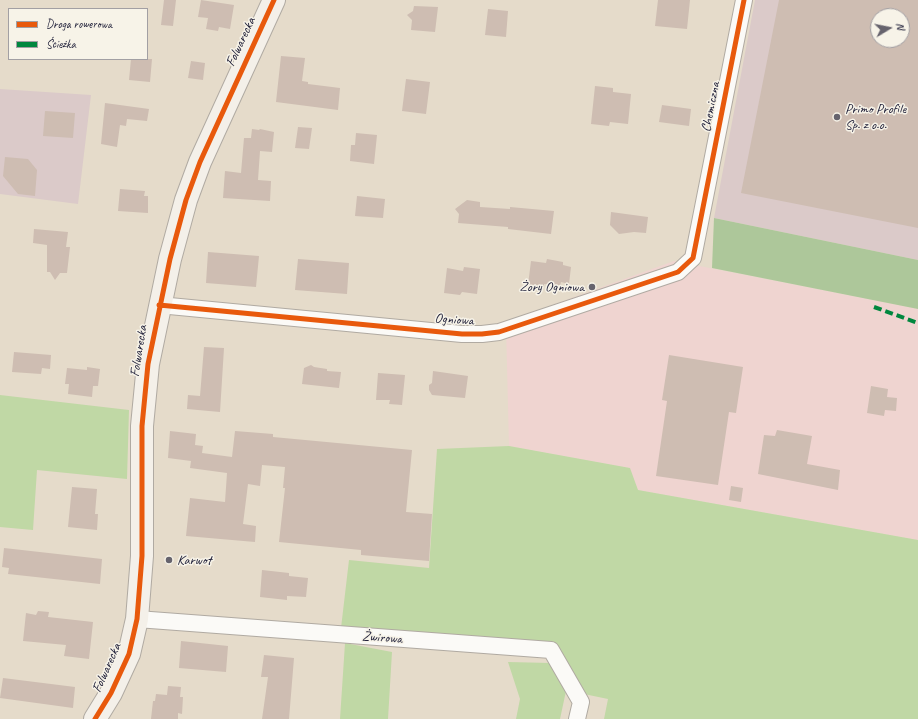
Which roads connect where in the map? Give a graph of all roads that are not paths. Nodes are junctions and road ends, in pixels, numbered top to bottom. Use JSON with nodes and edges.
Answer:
{"nodes":[{"id":1,"x":274,"y":0,"type":"edge"},
{"id":2,"x":744,"y":0,"type":"edge"},
{"id":3,"x":702,"y":218,"type":"joint"},
{"id":4,"x":159,"y":305,"type":"junction"},
{"id":5,"x":137,"y":619,"type":"junction"},
{"id":6,"x":96,"y":719,"type":"edge"},
{"id":7,"x":577,"y":719,"type":"edge"}],
"edges":[{"from":1,"to":4,"type":"street","name":"Folwarecka"},
{"from":2,"to":3,"type":"street","name":"Chemiczna"},
{"from":3,"to":4,"type":"street","name":"Ogniowa"},
{"from":4,"to":5,"type":"street","name":"Folwarecka"},
{"from":5,"to":6,"type":"street","name":"Folwarecka"},
{"from":5,"to":7,"type":"street","name":"Żwirowa"}]}
